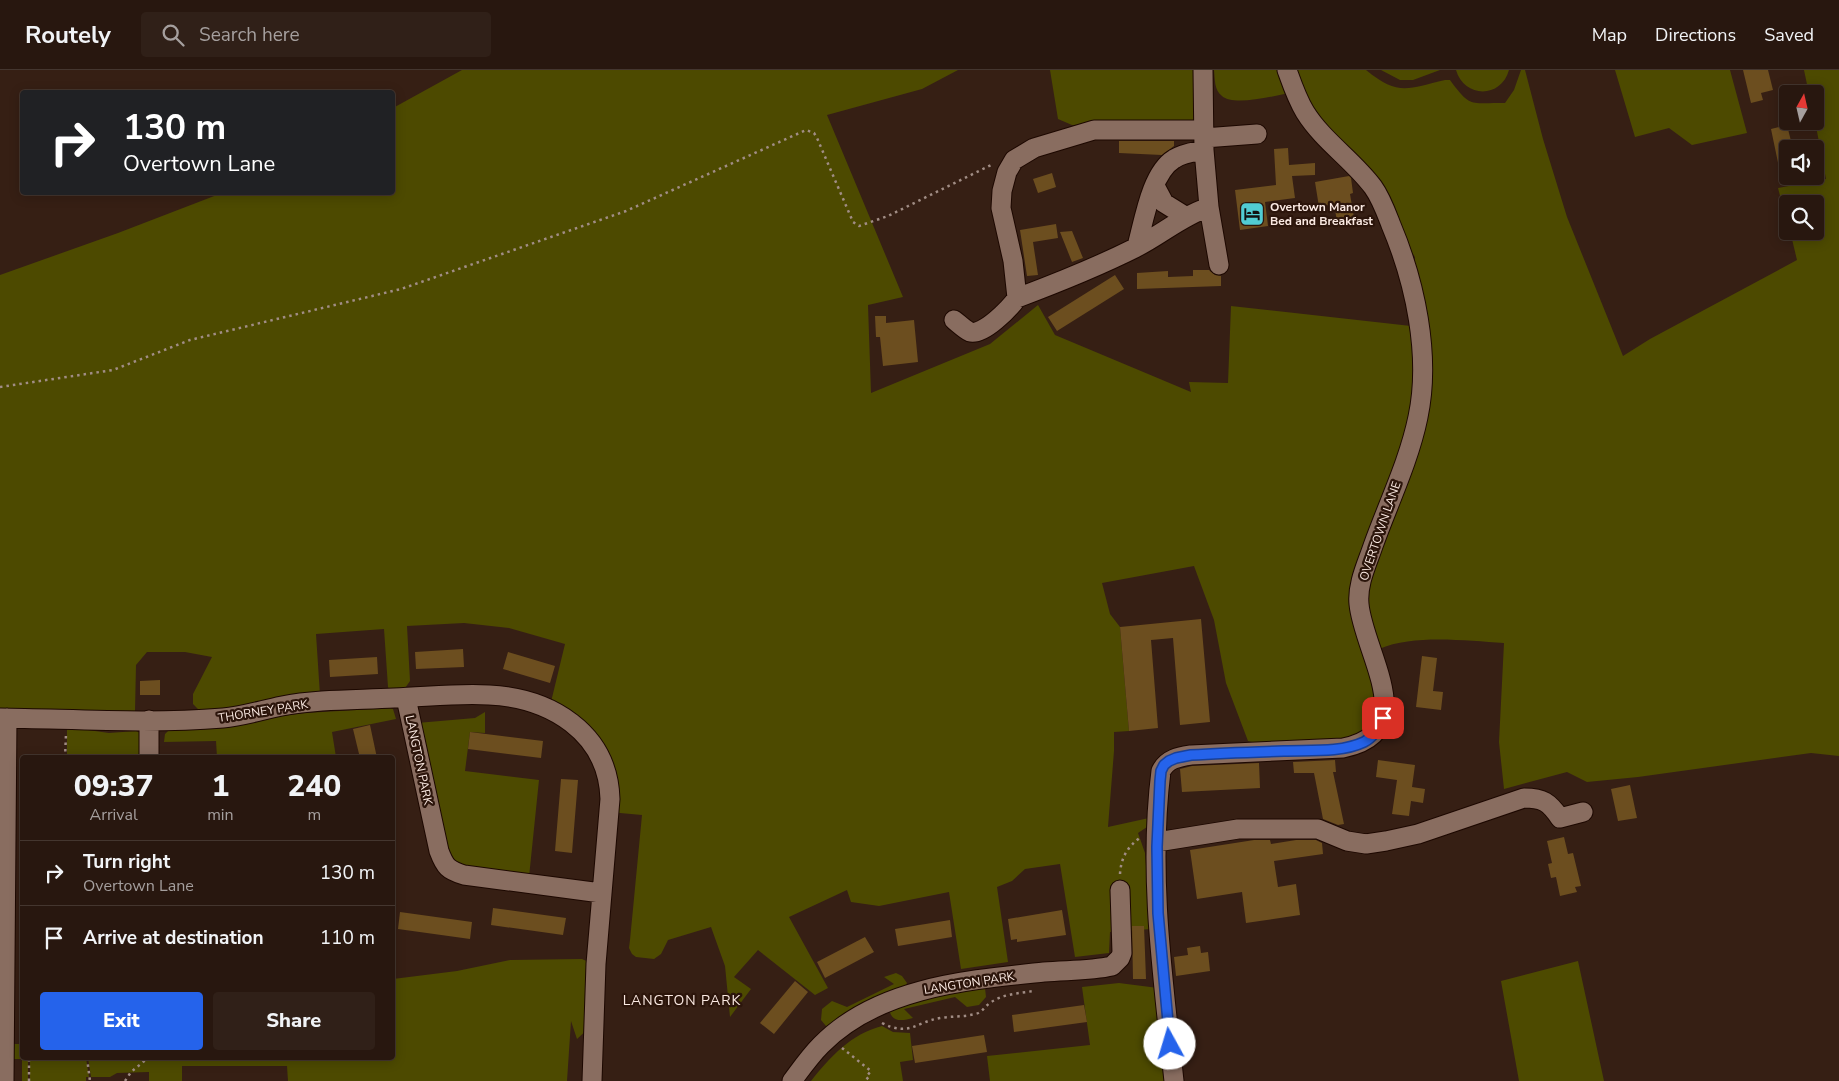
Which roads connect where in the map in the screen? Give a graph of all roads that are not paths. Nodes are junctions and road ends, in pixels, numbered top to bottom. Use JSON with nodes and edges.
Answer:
{"nodes":[{"id":1,"x":1203,"y":70,"type":"edge"},
{"id":2,"x":1287,"y":70,"type":"edge"},
{"id":3,"x":1257,"y":134,"type":"dead end"},
{"id":4,"x":1204,"y":139,"type":"junction"},
{"id":5,"x":1155,"y":186,"type":"junction"},
{"id":6,"x":1209,"y":207,"type":"junction"},
{"id":7,"x":1185,"y":216,"type":"junction"},
{"id":8,"x":1137,"y":246,"type":"junction"},
{"id":9,"x":1220,"y":265,"type":"dead end"},
{"id":10,"x":1017,"y":298,"type":"junction"},
{"id":11,"x":954,"y":320,"type":"dead end"},
{"id":12,"x":406,"y":698,"type":"junction"},
{"id":13,"x":4,"y":718,"type":"edge"},
{"id":14,"x":149,"y":720,"type":"junction"},
{"id":15,"x":149,"y":755,"type":"edge"},
{"id":16,"x":1583,"y":812,"type":"dead end"},
{"id":17,"x":1157,"y":836,"type":"junction"},
{"id":18,"x":3,"y":885,"type":"edge"},
{"id":19,"x":1120,"y":890,"type":"road end"},
{"id":20,"x":601,"y":893,"type":"junction"},
{"id":21,"x":3,"y":1070,"type":"edge"},
{"id":22,"x":801,"y":1078,"type":"edge"},
{"id":23,"x":592,"y":1081,"type":"edge"},
{"id":24,"x":1174,"y":1081,"type":"edge"}],
"edges":[{"from":1,"to":4,"type":"street"},
{"from":2,"to":17,"type":"street","name":"OVERTOWN LANE"},
{"from":3,"to":4,"type":"street"},
{"from":4,"to":5,"type":"street"},
{"from":4,"to":6,"type":"street"},
{"from":4,"to":10,"type":"street"},
{"from":5,"to":7,"type":"street"},
{"from":5,"to":8,"type":"street"},
{"from":6,"to":7,"type":"street"},
{"from":6,"to":9,"type":"street"},
{"from":7,"to":8,"type":"street"},
{"from":8,"to":10,"type":"street"},
{"from":10,"to":11,"type":"street"},
{"from":12,"to":14,"type":"street","name":"THORNEY PARK"},
{"from":12,"to":20,"type":"street","name":"LANGTON PARK"},
{"from":12,"to":20,"type":"street","name":"LANGTON PARK"},
{"from":13,"to":14,"type":"street","name":"THORNEY PARK"},
{"from":13,"to":18,"type":"street","name":"THORNEY PARK"},
{"from":14,"to":15,"type":"street"},
{"from":16,"to":17,"type":"street"},
{"from":17,"to":24,"type":"street","name":"OVERTOWN LANE"},
{"from":18,"to":21,"type":"street","name":"THORNEY PARK"},
{"from":19,"to":22,"type":"street","name":"LANGTON PARK"},
{"from":20,"to":23,"type":"street","name":"LANGTON PARK"}]}
